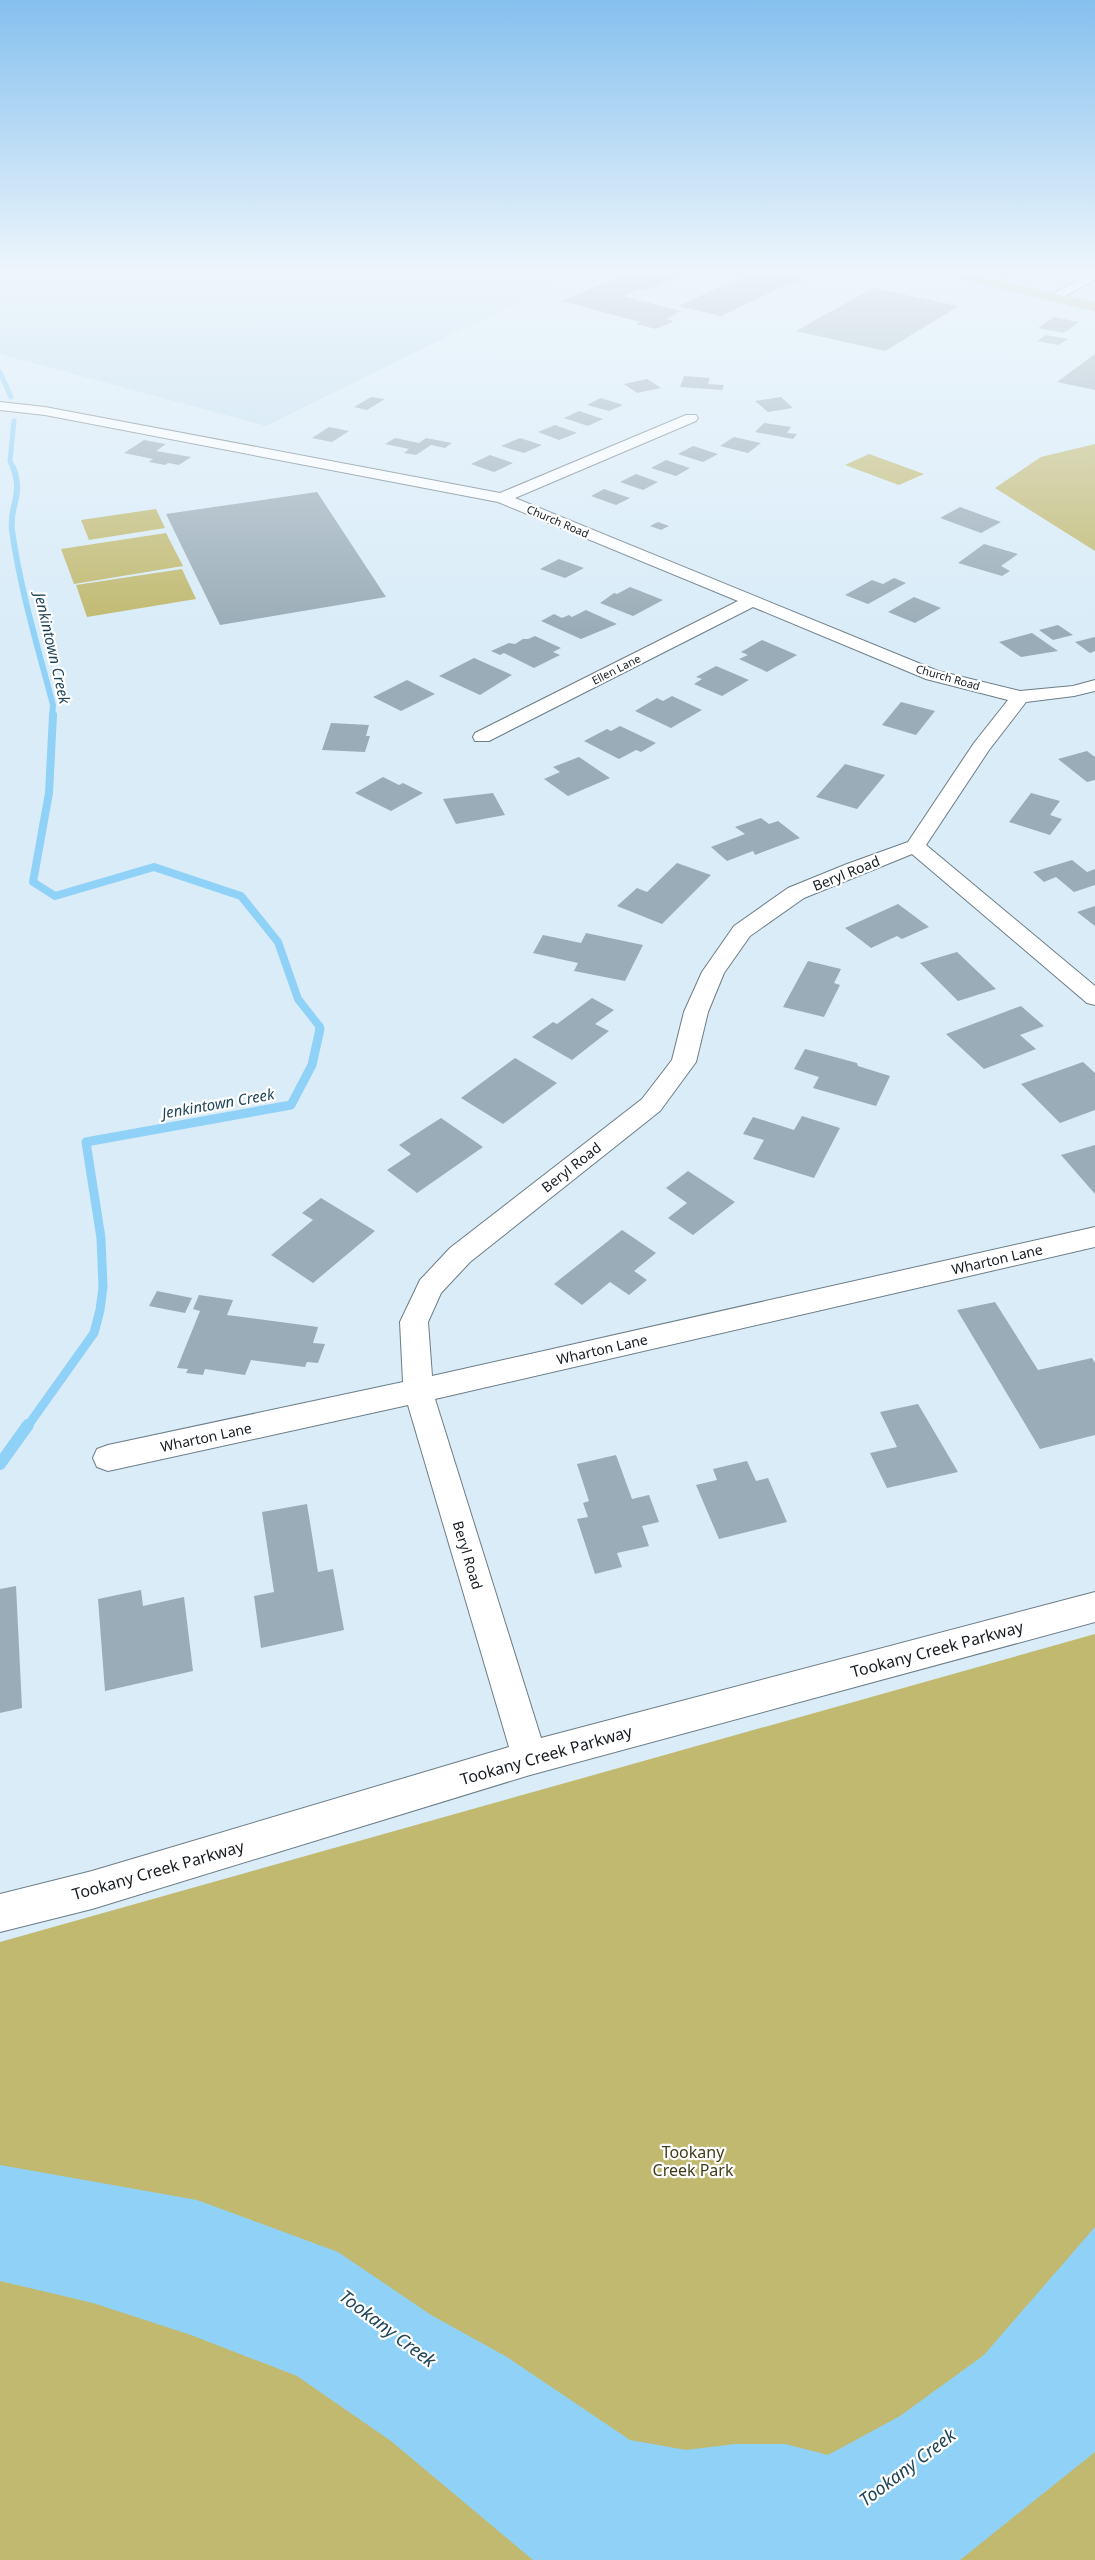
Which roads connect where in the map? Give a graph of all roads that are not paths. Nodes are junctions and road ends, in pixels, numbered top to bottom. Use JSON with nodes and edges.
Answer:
{"nodes":[{"id":1,"x":0,"y":406,"type":"edge"},
{"id":2,"x":691,"y":418,"type":"dead end"},
{"id":3,"x":502,"y":498,"type":"junction"},
{"id":4,"x":750,"y":602,"type":"junction"},
{"id":5,"x":1095,"y":685,"type":"edge"},
{"id":6,"x":1020,"y":697,"type":"junction"},
{"id":7,"x":482,"y":737,"type":"dead end"},
{"id":8,"x":915,"y":846,"type":"junction"},
{"id":9,"x":1095,"y":998,"type":"edge"},
{"id":10,"x":1095,"y":1237,"type":"edge"},
{"id":11,"x":418,"y":1391,"type":"junction"},
{"id":12,"x":108,"y":1458,"type":"dead end"},
{"id":13,"x":1095,"y":1607,"type":"edge"},
{"id":14,"x":530,"y":1758,"type":"junction"},
{"id":15,"x":0,"y":1913,"type":"edge"}],
"edges":[{"from":1,"to":3,"type":"street","name":"Church Road"},
{"from":2,"to":3,"type":"street"},
{"from":3,"to":4,"type":"street","name":"Church Road"},
{"from":4,"to":6,"type":"street","name":"Church Road"},
{"from":4,"to":7,"type":"street","name":"Ellen Lane"},
{"from":5,"to":6,"type":"street","name":"Church Road"},
{"from":6,"to":8,"type":"street"},
{"from":8,"to":9,"type":"street"},
{"from":8,"to":11,"type":"street","name":"Beryl Road"},
{"from":10,"to":11,"type":"street","name":"Wharton Lane"},
{"from":11,"to":12,"type":"street","name":"Wharton Lane"},
{"from":11,"to":14,"type":"street","name":"Beryl Road"},
{"from":13,"to":14,"type":"street","name":"Tookany Creek Parkway"},
{"from":14,"to":15,"type":"street","name":"Tookany Creek Parkway"}]}
